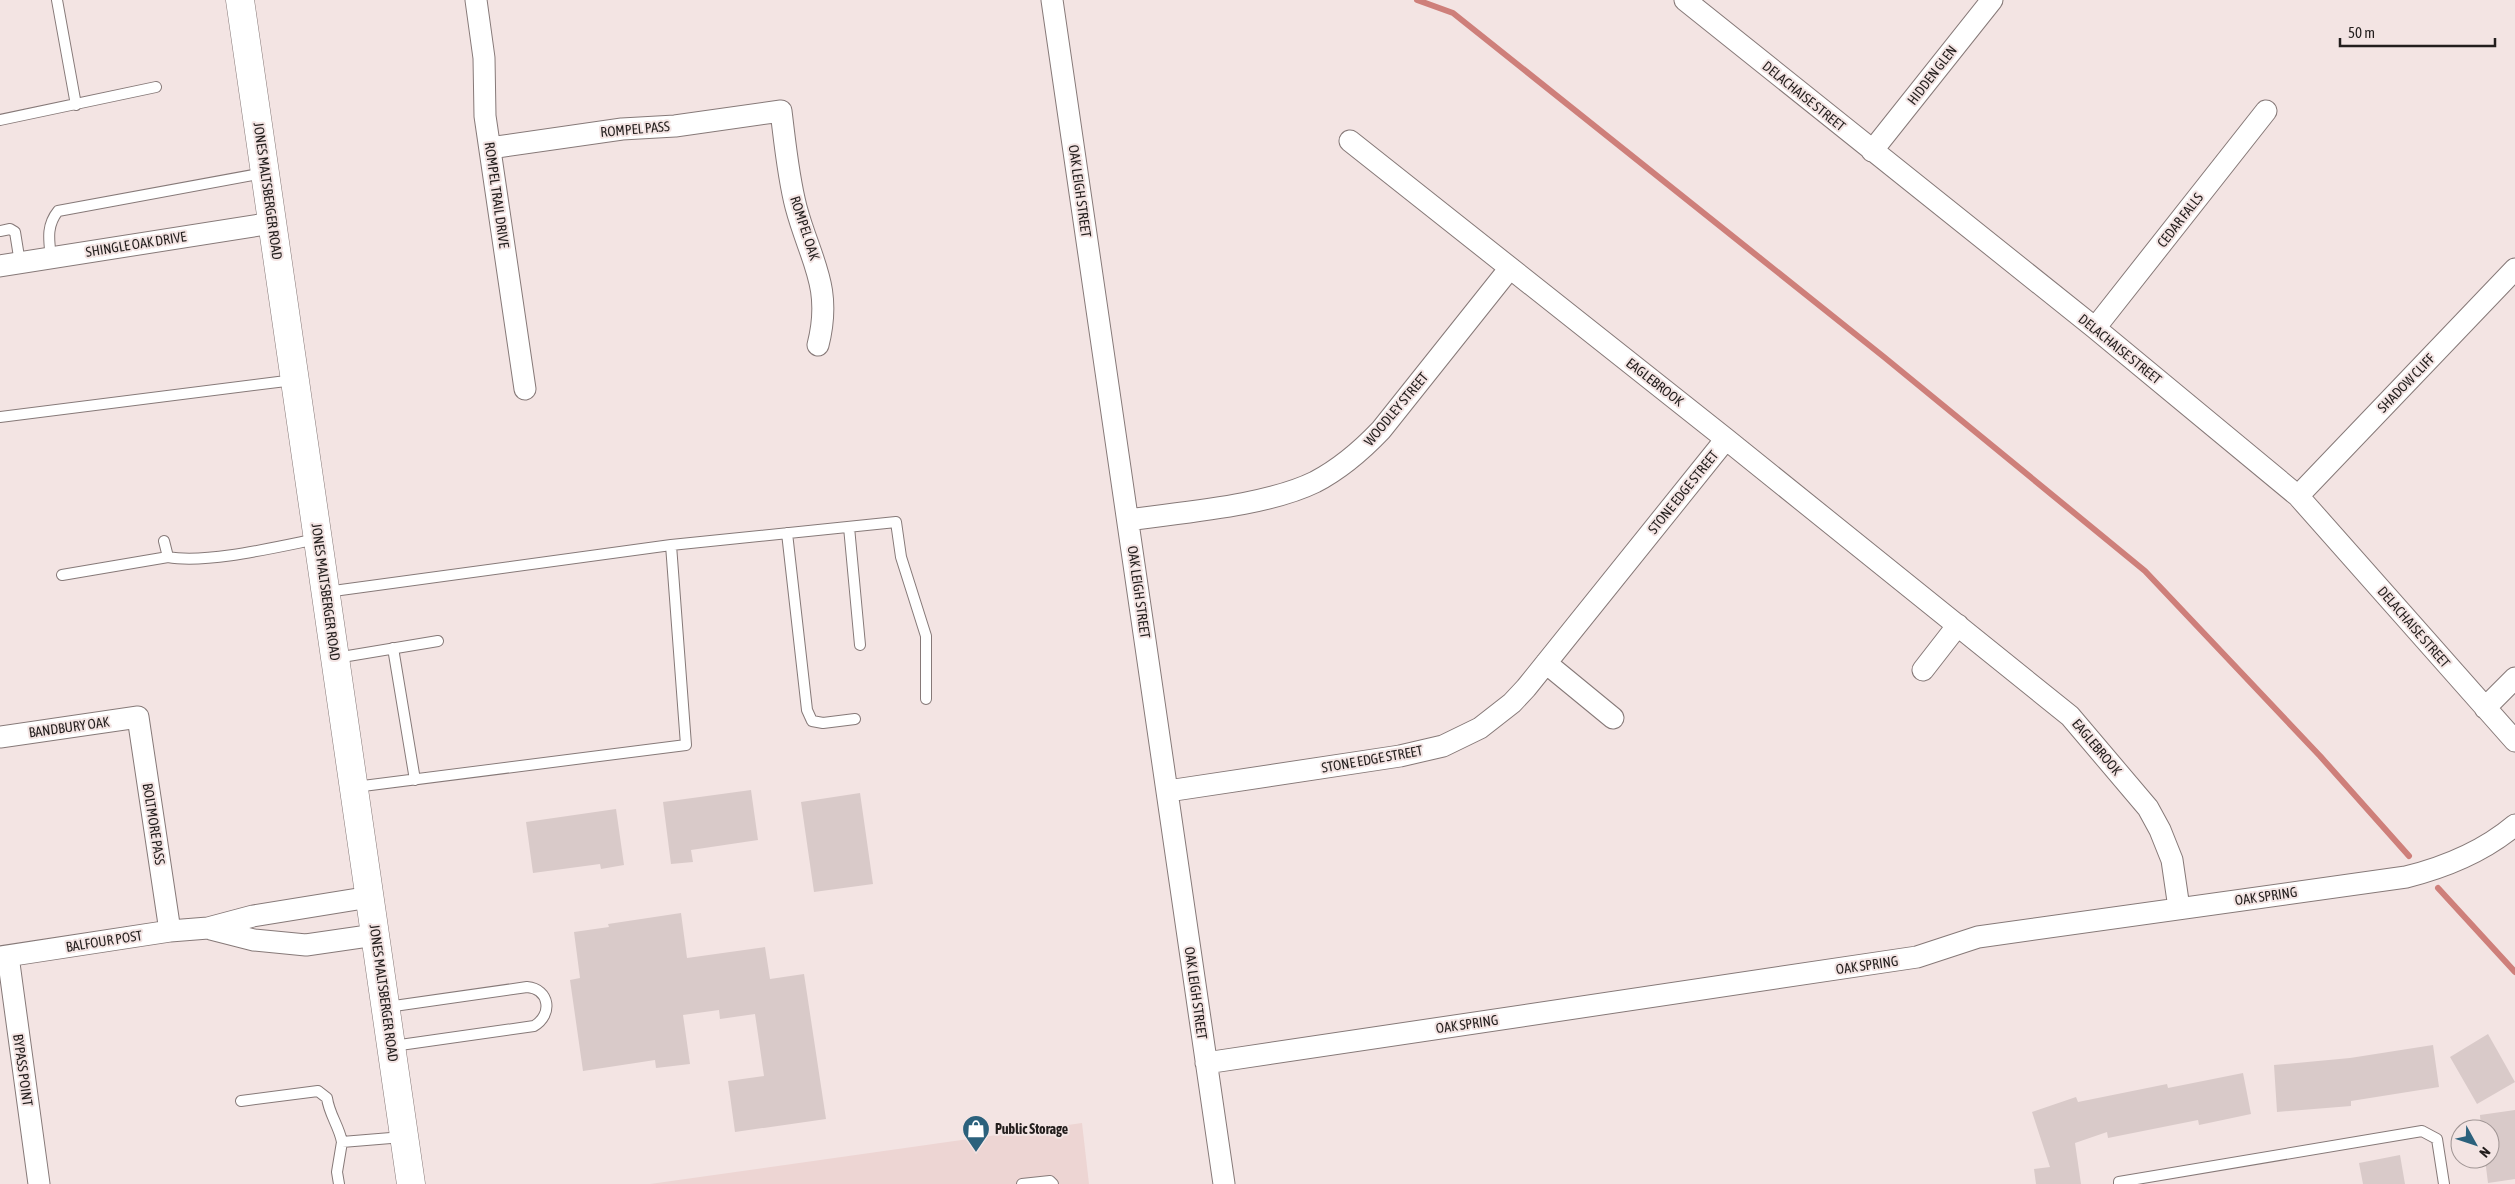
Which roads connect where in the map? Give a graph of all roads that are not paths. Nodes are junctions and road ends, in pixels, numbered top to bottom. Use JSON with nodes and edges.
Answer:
{"nodes":[{"id":1,"x":57,"y":0,"type":"edge"},
{"id":2,"x":240,"y":0,"type":"edge"},
{"id":3,"x":476,"y":0,"type":"edge"},
{"id":4,"x":1052,"y":0,"type":"edge"},
{"id":5,"x":1685,"y":0,"type":"edge"},
{"id":6,"x":1992,"y":0,"type":"edge"},
{"id":7,"x":156,"y":87,"type":"dead end"},
{"id":8,"x":76,"y":105,"type":"junction"},
{"id":9,"x":2266,"y":111,"type":"dead end"},
{"id":10,"x":781,"y":112,"type":"joint"},
{"id":11,"x":0,"y":120,"type":"edge"},
{"id":12,"x":1350,"y":141,"type":"dead end"},
{"id":13,"x":490,"y":148,"type":"junction"},
{"id":14,"x":1872,"y":151,"type":"junction"},
{"id":15,"x":265,"y":172,"type":"junction"},
{"id":16,"x":272,"y":223,"type":"junction"},
{"id":17,"x":0,"y":231,"type":"edge"},
{"id":18,"x":51,"y":258,"type":"junction"},
{"id":19,"x":10,"y":264,"type":"edge"},
{"id":20,"x":1510,"y":268,"type":"junction"},
{"id":21,"x":2515,"y":269,"type":"edge"},
{"id":22,"x":2095,"y":328,"type":"junction"},
{"id":23,"x":818,"y":345,"type":"dead end"},
{"id":24,"x":295,"y":380,"type":"junction"},
{"id":25,"x":525,"y":389,"type":"dead end"},
{"id":26,"x":0,"y":417,"type":"edge"},
{"id":27,"x":1726,"y":439,"type":"junction"},
{"id":28,"x":2298,"y":496,"type":"junction"},
{"id":29,"x":1128,"y":520,"type":"junction"},
{"id":30,"x":849,"y":527,"type":"junction"},
{"id":31,"x":787,"y":533,"type":"junction"},
{"id":32,"x":318,"y":539,"type":"junction"},
{"id":33,"x":164,"y":541,"type":"dead end"},
{"id":34,"x":671,"y":545,"type":"junction"},
{"id":35,"x":168,"y":557,"type":"junction"},
{"id":36,"x":62,"y":575,"type":"dead end"},
{"id":37,"x":326,"y":592,"type":"junction"},
{"id":38,"x":1958,"y":625,"type":"junction"},
{"id":39,"x":438,"y":641,"type":"dead end"},
{"id":40,"x":860,"y":645,"type":"dead end"},
{"id":41,"x":393,"y":648,"type":"junction"},
{"id":42,"x":335,"y":659,"type":"junction"},
{"id":43,"x":1546,"y":663,"type":"junction"},
{"id":44,"x":1923,"y":670,"type":"dead end"},
{"id":45,"x":2515,"y":678,"type":"edge"},
{"id":46,"x":926,"y":699,"type":"dead end"},
{"id":47,"x":2485,"y":708,"type":"junction"},
{"id":48,"x":138,"y":717,"type":"joint"},
{"id":49,"x":1612,"y":718,"type":"dead end"},
{"id":50,"x":855,"y":719,"type":"dead end"},
{"id":51,"x":0,"y":737,"type":"edge"},
{"id":52,"x":2515,"y":741,"type":"edge"},
{"id":53,"x":414,"y":780,"type":"junction"},
{"id":54,"x":354,"y":788,"type":"junction"},
{"id":55,"x":1168,"y":791,"type":"junction"},
{"id":56,"x":2515,"y":825,"type":"edge"},
{"id":57,"x":370,"y":897,"type":"junction"},
{"id":58,"x":2179,"y":908,"type":"junction"},
{"id":59,"x":208,"y":928,"type":"junction"},
{"id":60,"x":170,"y":931,"type":"junction"},
{"id":61,"x":375,"y":935,"type":"junction"},
{"id":62,"x":4,"y":957,"type":"edge"},
{"id":63,"x":386,"y":1007,"type":"junction"},
{"id":64,"x":392,"y":1046,"type":"junction"},
{"id":65,"x":1206,"y":1063,"type":"junction"},
{"id":66,"x":241,"y":1102,"type":"dead end"},
{"id":67,"x":404,"y":1137,"type":"junction"},
{"id":68,"x":342,"y":1142,"type":"junction"},
{"id":69,"x":38,"y":1184,"type":"edge"},
{"id":70,"x":339,"y":1184,"type":"edge"},
{"id":71,"x":411,"y":1184,"type":"edge"},
{"id":72,"x":1022,"y":1184,"type":"edge"},
{"id":73,"x":1053,"y":1184,"type":"edge"},
{"id":74,"x":1224,"y":1184,"type":"edge"},
{"id":75,"x":2119,"y":1184,"type":"edge"},
{"id":76,"x":2444,"y":1184,"type":"edge"}],
"edges":[{"from":1,"to":8,"type":"lane"},
{"from":2,"to":15,"type":"main road","name":"JONES MALTSBERGER ROAD"},
{"from":3,"to":13,"type":"street","name":"ROMPEL TRAIL DRIVE"},
{"from":4,"to":29,"type":"street","name":"OAK LEIGH STREET"},
{"from":5,"to":14,"type":"street","name":"DELACHAISE STREET"},
{"from":6,"to":14,"type":"street","name":"HIDDEN GLEN"},
{"from":7,"to":8,"type":"lane"},
{"from":8,"to":11,"type":"lane"},
{"from":9,"to":22,"type":"street","name":"CEDAR FALLS"},
{"from":10,"to":13,"type":"street","name":"ROMPEL PASS"},
{"from":10,"to":23,"type":"street","name":"ROMPEL OAK"},
{"from":12,"to":20,"type":"street","name":"EAGLEBROOK"},
{"from":13,"to":25,"type":"street","name":"ROMPEL TRAIL DRIVE"},
{"from":14,"to":22,"type":"street","name":"DELACHAISE STREET"},
{"from":15,"to":16,"type":"main road","name":"JONES MALTSBERGER ROAD"},
{"from":15,"to":18,"type":"lane"},
{"from":16,"to":18,"type":"street","name":"SHINGLE OAK DRIVE"},
{"from":16,"to":24,"type":"main road","name":"JONES MALTSBERGER ROAD"},
{"from":17,"to":19,"type":"lane"},
{"from":18,"to":19,"type":"street","name":"SHINGLE OAK DRIVE"},
{"from":20,"to":27,"type":"street","name":"EAGLEBROOK"},
{"from":20,"to":29,"type":"street","name":"WOODLEY STREET"},
{"from":21,"to":28,"type":"street","name":"SHADOW CLIFF"},
{"from":22,"to":28,"type":"street","name":"DELACHAISE STREET"},
{"from":24,"to":26,"type":"lane"},
{"from":24,"to":32,"type":"main road","name":"JONES MALTSBERGER ROAD"},
{"from":27,"to":38,"type":"street","name":"EAGLEBROOK"},
{"from":27,"to":43,"type":"street","name":"STONE EDGE STREET"},
{"from":28,"to":47,"type":"street","name":"DELACHAISE STREET"},
{"from":29,"to":55,"type":"street","name":"OAK LEIGH STREET"},
{"from":30,"to":31,"type":"lane"},
{"from":30,"to":40,"type":"lane"},
{"from":30,"to":46,"type":"lane"},
{"from":31,"to":34,"type":"lane"},
{"from":31,"to":50,"type":"lane"},
{"from":32,"to":35,"type":"lane"},
{"from":32,"to":37,"type":"main road","name":"JONES MALTSBERGER ROAD"},
{"from":33,"to":35,"type":"lane"},
{"from":34,"to":37,"type":"lane"},
{"from":34,"to":53,"type":"lane"},
{"from":35,"to":36,"type":"lane"},
{"from":37,"to":42,"type":"main road","name":"JONES MALTSBERGER ROAD"},
{"from":38,"to":44,"type":"street"},
{"from":38,"to":58,"type":"street","name":"EAGLEBROOK"},
{"from":39,"to":41,"type":"lane"},
{"from":41,"to":42,"type":"lane"},
{"from":41,"to":53,"type":"lane"},
{"from":42,"to":54,"type":"main road","name":"JONES MALTSBERGER ROAD"},
{"from":43,"to":49,"type":"street"},
{"from":43,"to":55,"type":"street","name":"STONE EDGE STREET"},
{"from":45,"to":47,"type":"street"},
{"from":47,"to":52,"type":"street","name":"DELACHAISE STREET"},
{"from":48,"to":51,"type":"street","name":"BANDBURY OAK"},
{"from":48,"to":60,"type":"street","name":"BOLTMORE PASS"},
{"from":53,"to":54,"type":"lane"},
{"from":54,"to":57,"type":"main road","name":"JONES MALTSBERGER ROAD"},
{"from":55,"to":65,"type":"street","name":"OAK LEIGH STREET"},
{"from":56,"to":58,"type":"street","name":"OAK SPRING"},
{"from":57,"to":59,"type":"street","name":"BALFOUR POST"},
{"from":57,"to":61,"type":"main road","name":"JONES MALTSBERGER ROAD"},
{"from":58,"to":65,"type":"street","name":"OAK SPRING"},
{"from":59,"to":60,"type":"street","name":"BALFOUR POST"},
{"from":59,"to":61,"type":"street","name":"BALFOUR POST"},
{"from":60,"to":62,"type":"street","name":"BALFOUR POST"},
{"from":61,"to":63,"type":"main road","name":"JONES MALTSBERGER ROAD"},
{"from":62,"to":69,"type":"street","name":"BYPASS POINT"},
{"from":63,"to":64,"type":"main road","name":"JONES MALTSBERGER ROAD"},
{"from":63,"to":64,"type":"lane"},
{"from":64,"to":67,"type":"main road","name":"JONES MALTSBERGER ROAD"},
{"from":65,"to":74,"type":"street","name":"OAK LEIGH STREET"},
{"from":66,"to":68,"type":"lane"},
{"from":67,"to":68,"type":"lane"},
{"from":67,"to":71,"type":"main road","name":"JONES MALTSBERGER ROAD"},
{"from":68,"to":70,"type":"lane"},
{"from":72,"to":73,"type":"lane"},
{"from":75,"to":76,"type":"lane"}]}
